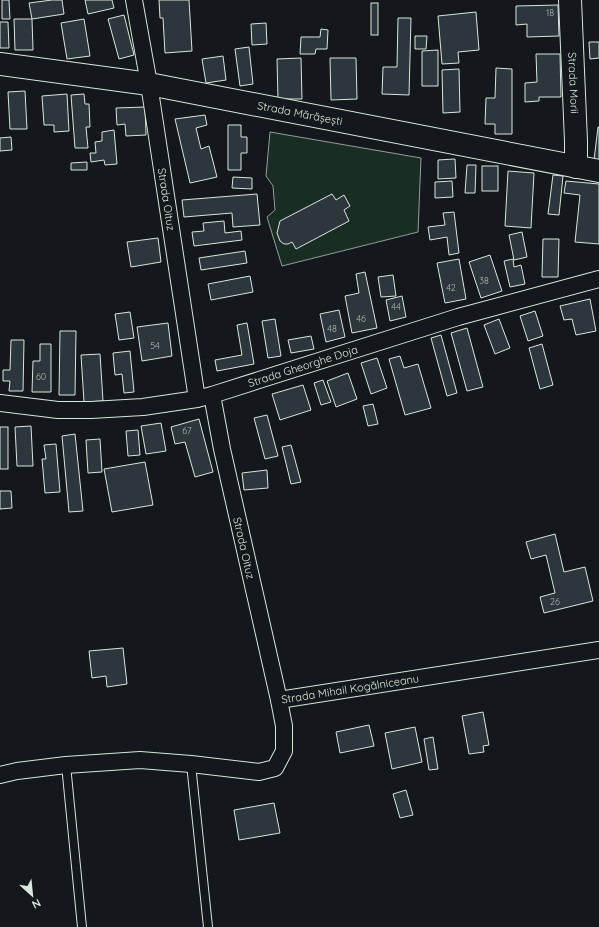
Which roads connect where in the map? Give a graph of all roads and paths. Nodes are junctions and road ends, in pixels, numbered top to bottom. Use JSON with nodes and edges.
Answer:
{"nodes":[{"id":1,"x":134,"y":0,"type":"edge"},
{"id":2,"x":570,"y":0,"type":"edge"},
{"id":3,"x":0,"y":64,"type":"edge"},
{"id":4,"x":149,"y":84,"type":"junction"},
{"id":5,"x":576,"y":167,"type":"junction"},
{"id":6,"x":599,"y":171,"type":"edge"},
{"id":7,"x":599,"y":278,"type":"edge"},
{"id":8,"x":212,"y":396,"type":"junction"},
{"id":9,"x":197,"y":399,"type":"junction"},
{"id":10,"x":0,"y":403,"type":"edge"},
{"id":11,"x":599,"y":650,"type":"edge"},
{"id":12,"x":279,"y":700,"type":"junction"},
{"id":13,"x":191,"y":764,"type":"junction"},
{"id":14,"x":66,"y":765,"type":"junction"},
{"id":15,"x":0,"y":775,"type":"edge"},
{"id":16,"x":82,"y":927,"type":"edge"},
{"id":17,"x":208,"y":927,"type":"edge"}],
"edges":[{"from":1,"to":4,"type":"street","name":"Strada Oituz"},
{"from":2,"to":5,"type":"street","name":"Strada Morii"},
{"from":3,"to":4,"type":"street","name":"Strada Mărășești"},
{"from":4,"to":5,"type":"street","name":"Strada Mărășești"},
{"from":4,"to":9,"type":"street","name":"Strada Oituz"},
{"from":5,"to":6,"type":"street","name":"Strada Mărășești"},
{"from":7,"to":8,"type":"street","name":"Strada Gheorghe Doja"},
{"from":8,"to":9,"type":"street","name":"Strada Gheorghe Doja"},
{"from":8,"to":12,"type":"street","name":"Strada Oituz"},
{"from":9,"to":10,"type":"street","name":"Strada Gheorghe Doja"},
{"from":11,"to":12,"type":"street","name":"Strada Mihail Kogălniceanu"},
{"from":12,"to":13,"type":"street","name":"Strada Mihail Kogălniceanu"},
{"from":13,"to":14,"type":"street","name":"Strada Mihail Kogălniceanu"},
{"from":13,"to":17,"type":"lane"},
{"from":14,"to":15,"type":"street","name":"Strada Mihail Kogălniceanu"},
{"from":14,"to":16,"type":"lane"}]}
